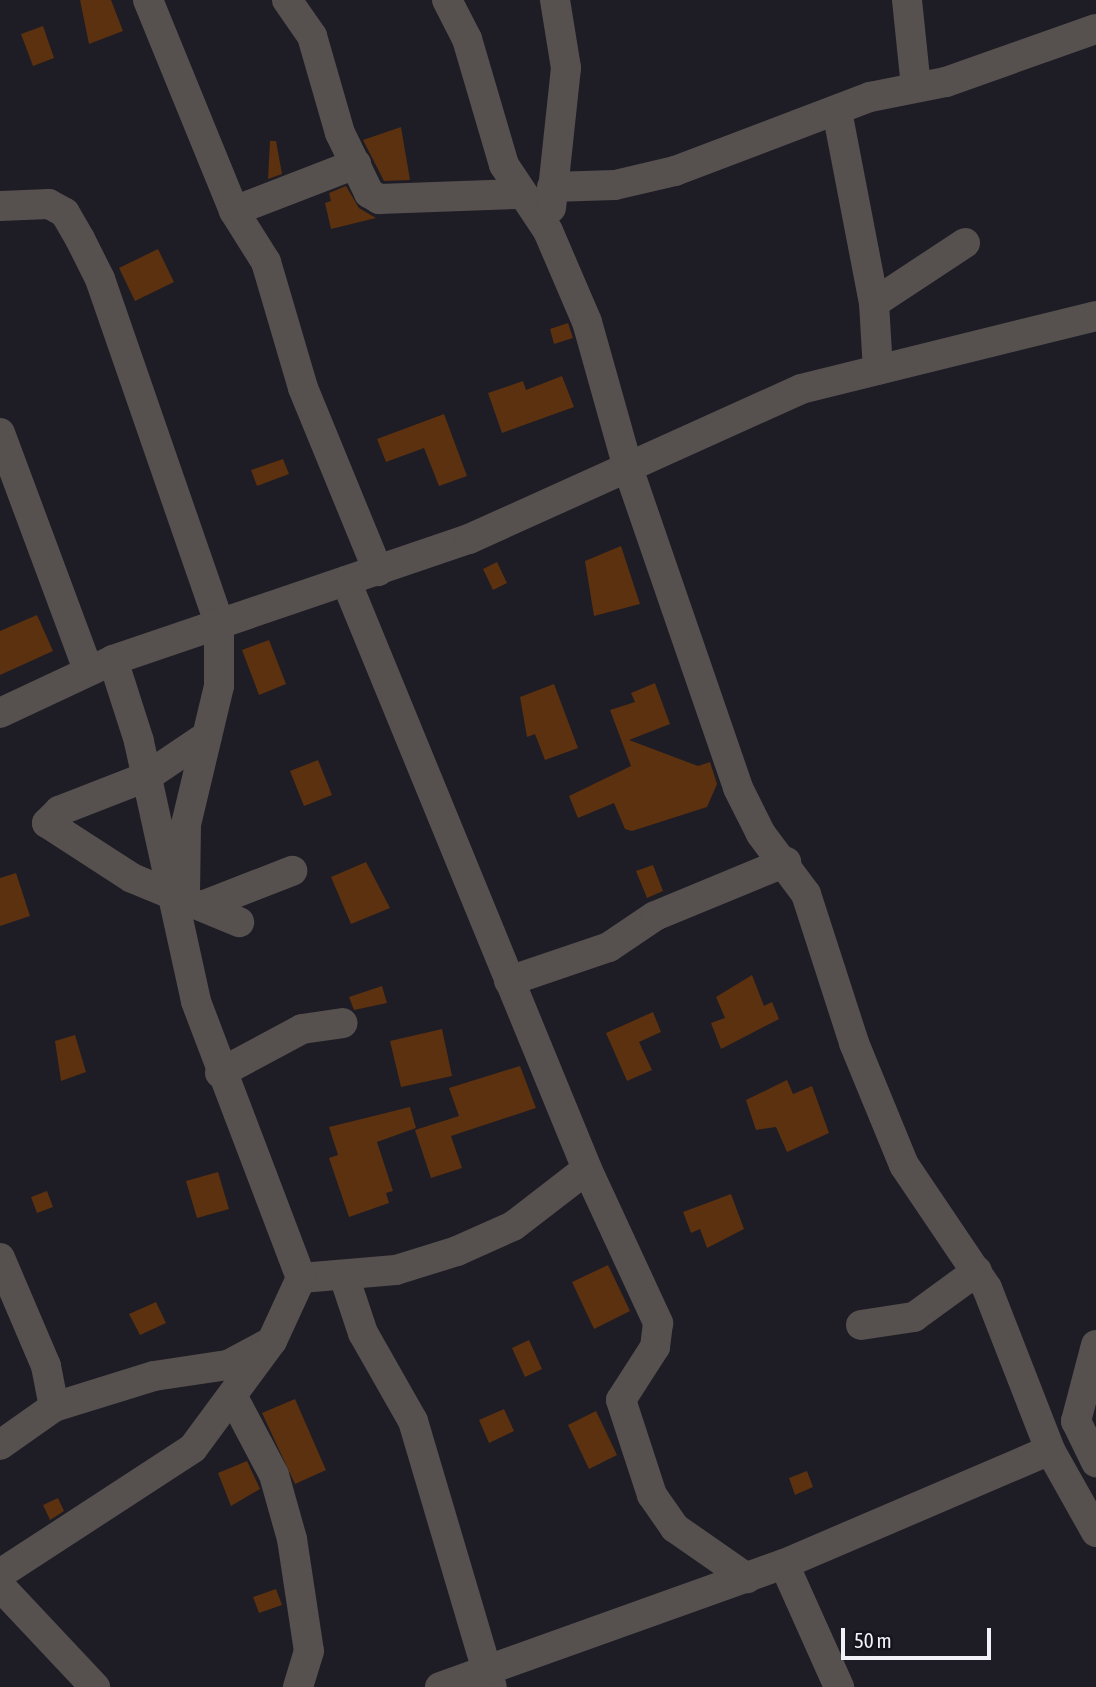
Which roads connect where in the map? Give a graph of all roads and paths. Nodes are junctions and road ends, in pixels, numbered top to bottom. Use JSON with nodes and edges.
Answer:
{"nodes":[{"id":1,"x":148,"y":0,"type":"edge"},
{"id":2,"x":287,"y":0,"type":"edge"},
{"id":3,"x":447,"y":0,"type":"edge"},
{"id":4,"x":555,"y":0,"type":"edge"},
{"id":5,"x":907,"y":0,"type":"edge"},
{"id":6,"x":1096,"y":29,"type":"edge"},
{"id":7,"x":916,"y":87,"type":"junction"},
{"id":8,"x":836,"y":111,"type":"junction"},
{"id":9,"x":356,"y":164,"type":"junction"},
{"id":10,"x":552,"y":187,"type":"junction"},
{"id":11,"x":518,"y":194,"type":"junction"},
{"id":12,"x":0,"y":206,"type":"edge"},
{"id":13,"x":234,"y":211,"type":"junction"},
{"id":14,"x":548,"y":231,"type":"junction"},
{"id":15,"x":965,"y":243,"type":"dead end"},
{"id":16,"x":874,"y":303,"type":"junction"},
{"id":17,"x":1096,"y":316,"type":"edge"},
{"id":18,"x":878,"y":370,"type":"junction"},
{"id":19,"x":0,"y":433,"type":"edge"},
{"id":20,"x":628,"y":467,"type":"junction"},
{"id":21,"x":378,"y":571,"type":"junction"},
{"id":22,"x":346,"y":581,"type":"junction"},
{"id":23,"x":219,"y":623,"type":"junction"},
{"id":24,"x":100,"y":665,"type":"junction"},
{"id":25,"x":0,"y":713,"type":"edge"},
{"id":26,"x":207,"y":736,"type":"junction"},
{"id":27,"x":146,"y":777,"type":"junction"},
{"id":28,"x":786,"y":862,"type":"junction"},
{"id":29,"x":292,"y":871,"type":"dead end"},
{"id":30,"x":185,"y":898,"type":"junction"},
{"id":31,"x":239,"y":922,"type":"dead end"},
{"id":32,"x":509,"y":981,"type":"junction"},
{"id":33,"x":343,"y":1023,"type":"dead end"},
{"id":34,"x":220,"y":1073,"type":"junction"},
{"id":35,"x":587,"y":1169,"type":"junction"},
{"id":36,"x":0,"y":1258,"type":"edge"},
{"id":37,"x":977,"y":1270,"type":"junction"},
{"id":38,"x":301,"y":1278,"type":"junction"},
{"id":39,"x":345,"y":1279,"type":"junction"},
{"id":40,"x":861,"y":1325,"type":"dead end"},
{"id":41,"x":272,"y":1341,"type":"junction"},
{"id":42,"x":1096,"y":1345,"type":"edge"},
{"id":43,"x":234,"y":1399,"type":"junction"},
{"id":44,"x":54,"y":1407,"type":"junction"},
{"id":45,"x":0,"y":1446,"type":"edge"},
{"id":46,"x":1050,"y":1450,"type":"junction"},
{"id":47,"x":1096,"y":1462,"type":"edge"},
{"id":48,"x":1096,"y":1532,"type":"edge"},
{"id":49,"x":784,"y":1564,"type":"junction"},
{"id":50,"x":0,"y":1574,"type":"edge"},
{"id":51,"x":747,"y":1578,"type":"junction"},
{"id":52,"x":0,"y":1587,"type":"edge"},
{"id":53,"x":489,"y":1681,"type":"edge"},
{"id":54,"x":95,"y":1687,"type":"edge"},
{"id":55,"x":298,"y":1687,"type":"edge"},
{"id":56,"x":440,"y":1687,"type":"edge"},
{"id":57,"x":839,"y":1687,"type":"edge"}],
"edges":[{"from":1,"to":13,"type":"street"},
{"from":2,"to":9,"type":"street"},
{"from":3,"to":11,"type":"street"},
{"from":4,"to":10,"type":"street"},
{"from":5,"to":7,"type":"street"},
{"from":6,"to":7,"type":"street"},
{"from":7,"to":8,"type":"street"},
{"from":8,"to":10,"type":"street"},
{"from":8,"to":16,"type":"street"},
{"from":9,"to":11,"type":"street"},
{"from":9,"to":13,"type":"street"},
{"from":10,"to":14,"type":"street"},
{"from":11,"to":14,"type":"street"},
{"from":12,"to":23,"type":"street"},
{"from":13,"to":21,"type":"street"},
{"from":14,"to":20,"type":"street"},
{"from":15,"to":16,"type":"street"},
{"from":16,"to":18,"type":"street"},
{"from":17,"to":18,"type":"street"},
{"from":18,"to":20,"type":"street"},
{"from":19,"to":24,"type":"street"},
{"from":20,"to":21,"type":"street"},
{"from":20,"to":28,"type":"street"},
{"from":21,"to":22,"type":"street"},
{"from":22,"to":23,"type":"street"},
{"from":22,"to":32,"type":"street"},
{"from":23,"to":24,"type":"street"},
{"from":23,"to":26,"type":"street"},
{"from":24,"to":25,"type":"street"},
{"from":24,"to":27,"type":"street"},
{"from":26,"to":27,"type":"street"},
{"from":26,"to":30,"type":"street"},
{"from":27,"to":30,"type":"street"},
{"from":27,"to":30,"type":"street"},
{"from":28,"to":32,"type":"street"},
{"from":28,"to":37,"type":"street"},
{"from":29,"to":30,"type":"street"},
{"from":30,"to":31,"type":"street"},
{"from":30,"to":34,"type":"street"},
{"from":32,"to":35,"type":"street"},
{"from":33,"to":34,"type":"street"},
{"from":34,"to":38,"type":"street"},
{"from":35,"to":39,"type":"street"},
{"from":35,"to":51,"type":"street"},
{"from":36,"to":44,"type":"street"},
{"from":37,"to":40,"type":"street"},
{"from":37,"to":46,"type":"street"},
{"from":38,"to":39,"type":"street"},
{"from":38,"to":41,"type":"street"},
{"from":39,"to":53,"type":"street"},
{"from":41,"to":43,"type":"street"},
{"from":41,"to":44,"type":"street"},
{"from":42,"to":47,"type":"street"},
{"from":43,"to":50,"type":"street"},
{"from":43,"to":55,"type":"street"},
{"from":44,"to":45,"type":"street"},
{"from":46,"to":48,"type":"street"},
{"from":46,"to":49,"type":"street"},
{"from":49,"to":51,"type":"street"},
{"from":49,"to":57,"type":"street"},
{"from":51,"to":53,"type":"street"},
{"from":52,"to":54,"type":"street"},
{"from":53,"to":56,"type":"street"}]}
